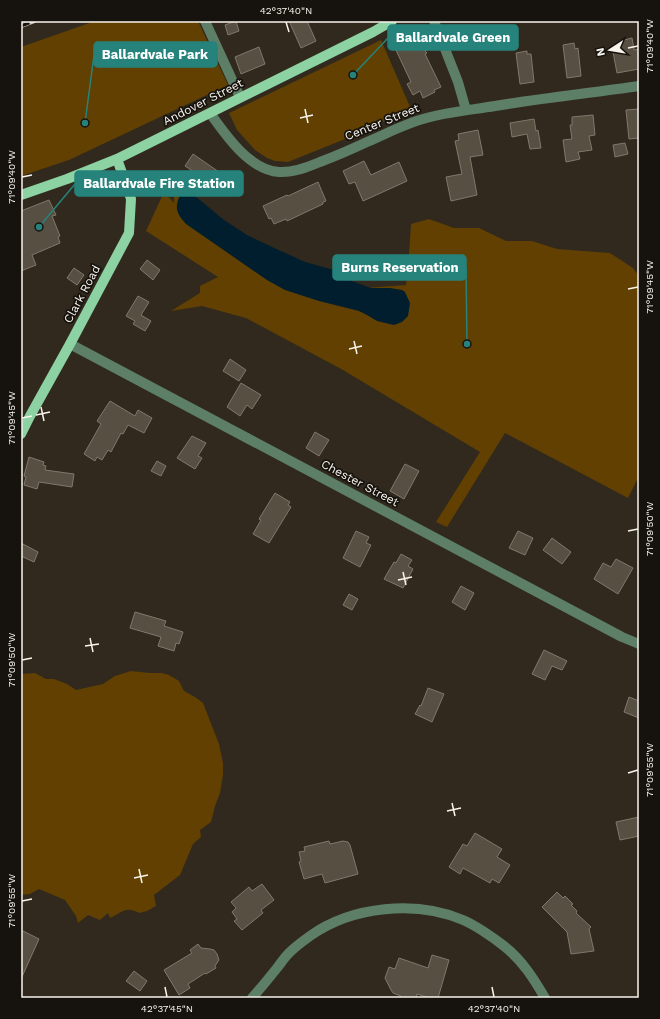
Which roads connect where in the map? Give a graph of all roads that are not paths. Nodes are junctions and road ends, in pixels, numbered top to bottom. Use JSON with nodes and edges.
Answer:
{"nodes":[{"id":1,"x":205,"y":21,"type":"edge"},
{"id":2,"x":392,"y":21,"type":"edge"},
{"id":3,"x":434,"y":21,"type":"edge"},
{"id":4,"x":639,"y":86,"type":"edge"},
{"id":5,"x":240,"y":97,"type":"junction"},
{"id":6,"x":466,"y":110,"type":"junction"},
{"id":7,"x":210,"y":113,"type":"junction"},
{"id":8,"x":117,"y":159,"type":"junction"},
{"id":9,"x":21,"y":195,"type":"edge"},
{"id":10,"x":70,"y":344,"type":"junction"},
{"id":11,"x":21,"y":434,"type":"edge"},
{"id":12,"x":639,"y":644,"type":"edge"},
{"id":13,"x":252,"y":998,"type":"edge"},
{"id":14,"x":545,"y":998,"type":"edge"}],
"edges":[{"from":1,"to":5,"type":"street"},
{"from":2,"to":5,"type":"main road","name":"Andover Street"},
{"from":3,"to":6,"type":"street"},
{"from":4,"to":6,"type":"street","name":"Center Street"},
{"from":5,"to":7,"type":"main road","name":"Andover Street"},
{"from":6,"to":7,"type":"street","name":"Center Street"},
{"from":7,"to":8,"type":"main road","name":"Andover Street"},
{"from":8,"to":9,"type":"main road","name":"Andover Street"},
{"from":8,"to":10,"type":"main road","name":"Clark Road"},
{"from":10,"to":11,"type":"main road","name":"Clark Road"},
{"from":10,"to":12,"type":"street","name":"Chester Street"},
{"from":13,"to":14,"type":"street"}]}
